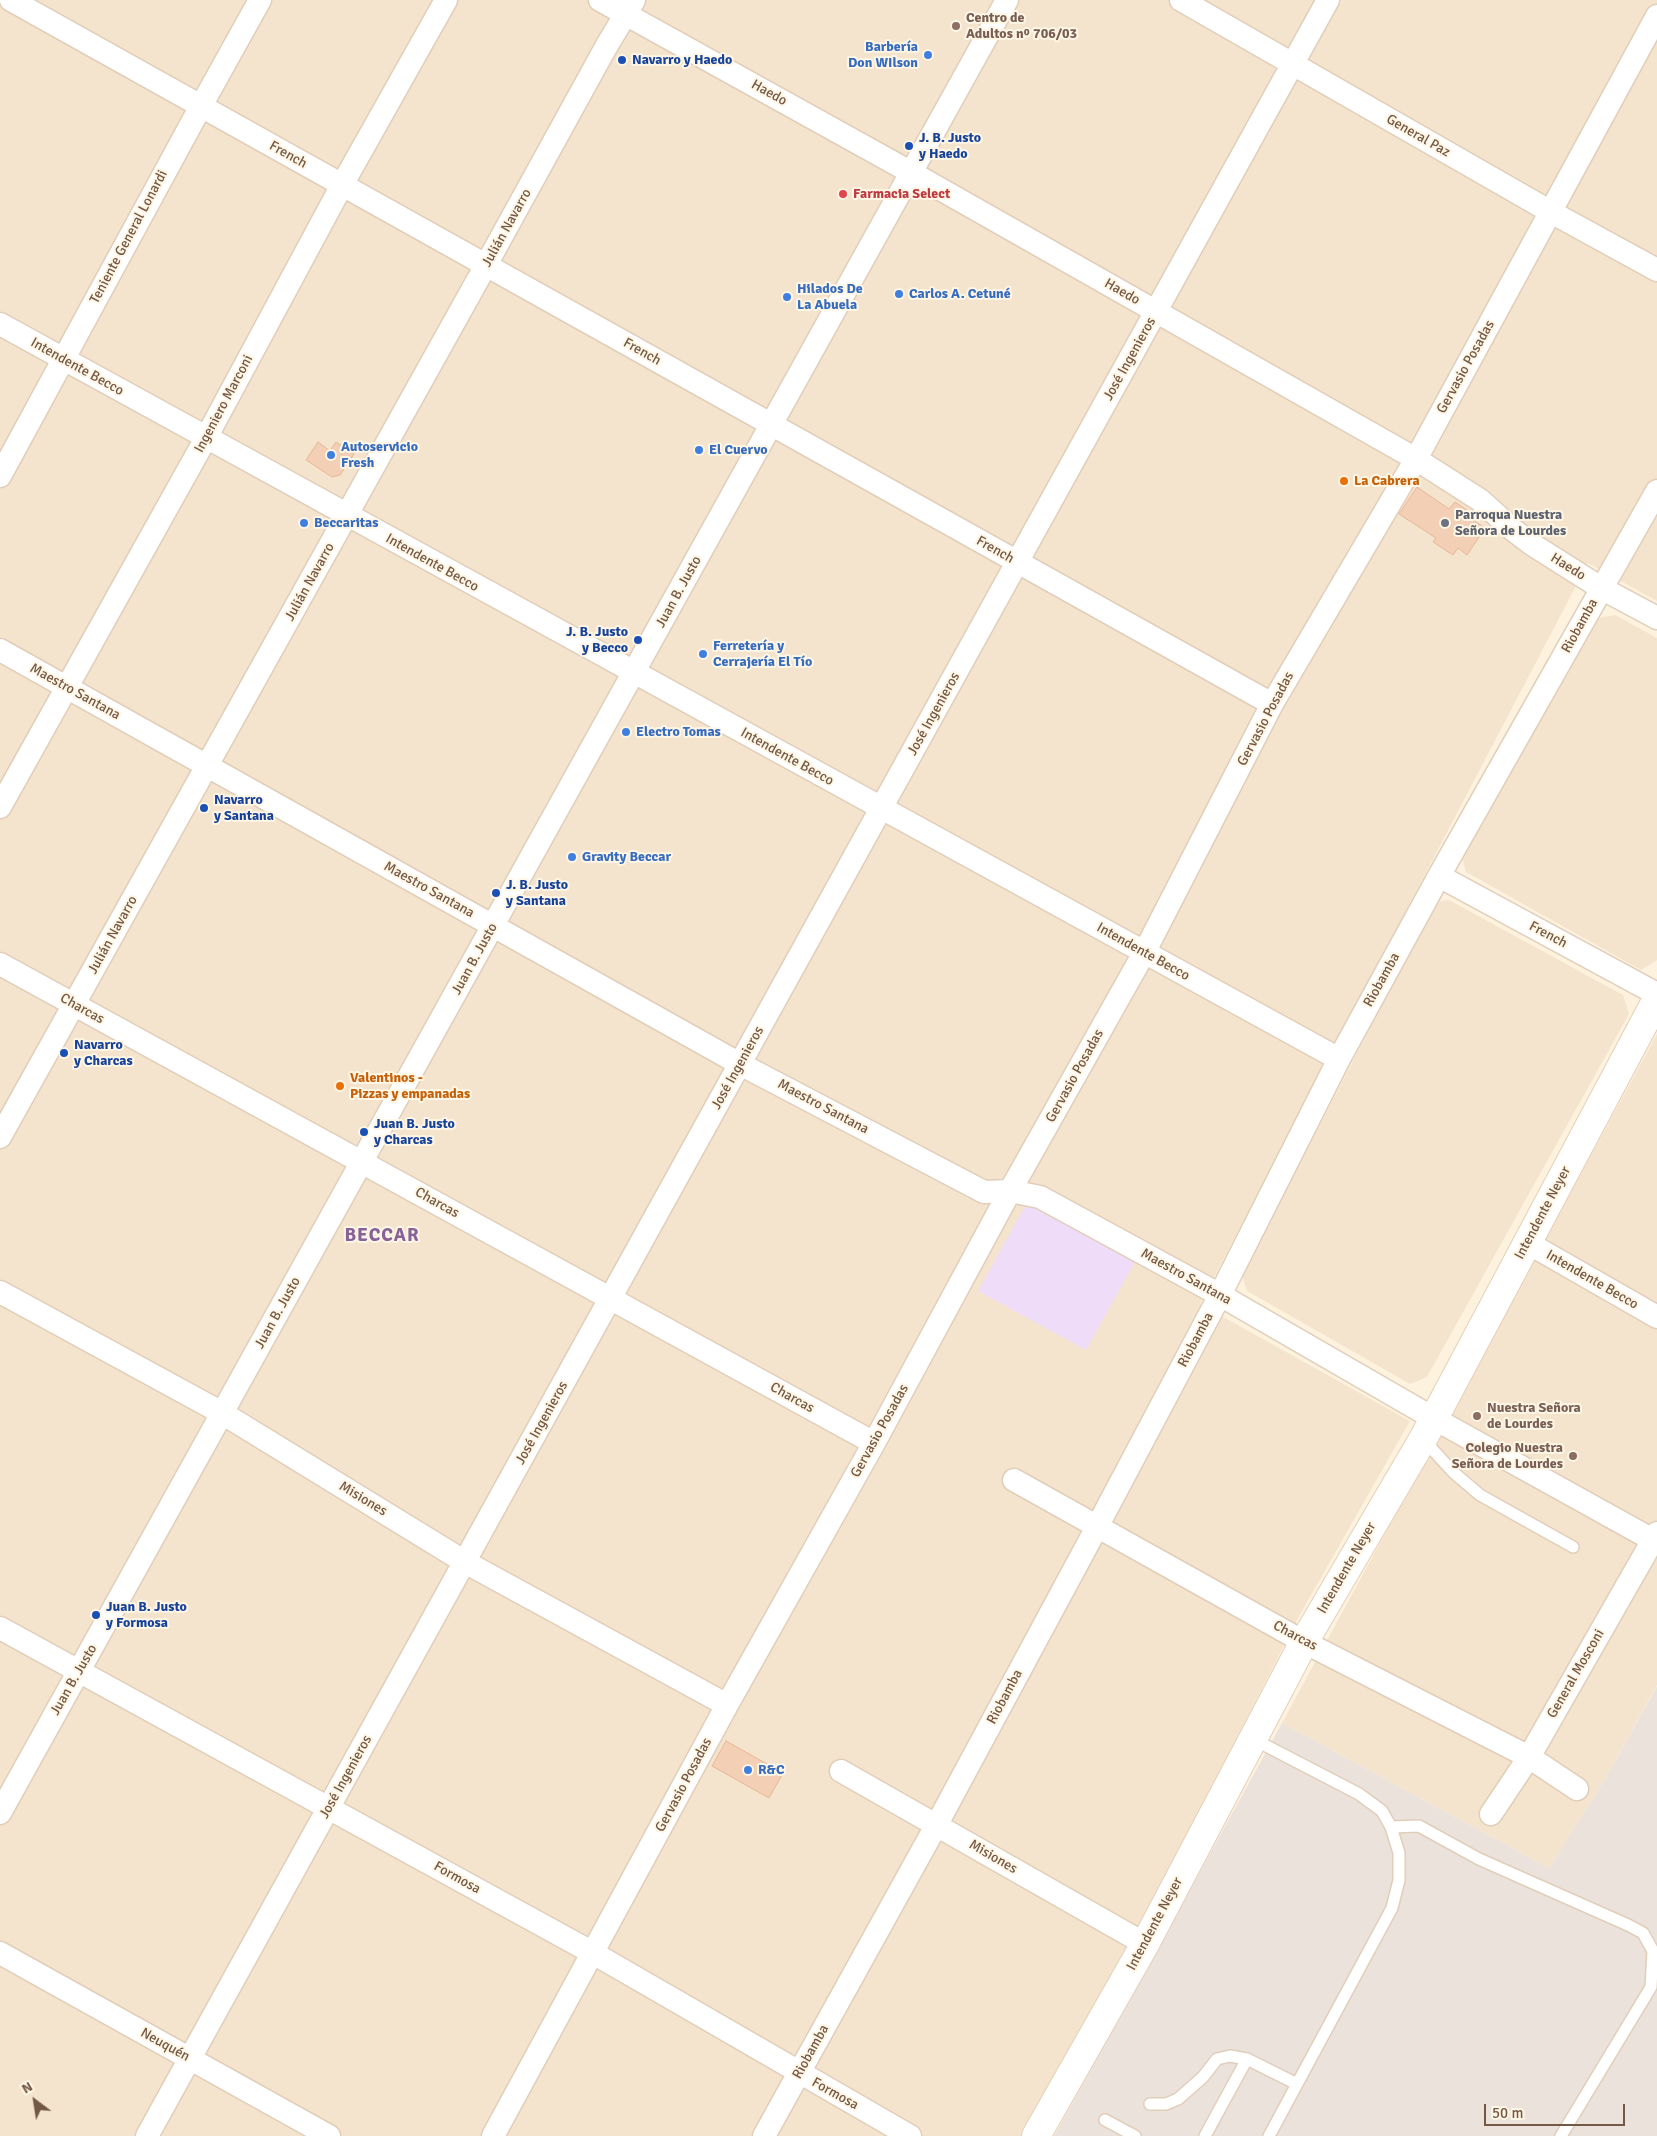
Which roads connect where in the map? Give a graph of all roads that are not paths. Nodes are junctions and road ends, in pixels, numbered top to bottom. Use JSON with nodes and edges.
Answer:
{"nodes":[{"id":1,"x":11,"y":0,"type":"edge"},
{"id":2,"x":260,"y":0,"type":"edge"},
{"id":3,"x":446,"y":0,"type":"edge"},
{"id":4,"x":600,"y":0,"type":"edge"},
{"id":5,"x":1007,"y":0,"type":"edge"},
{"id":6,"x":1181,"y":0,"type":"edge"},
{"id":7,"x":1328,"y":0,"type":"edge"},
{"id":8,"x":630,"y":7,"type":"edge"},
{"id":9,"x":1657,"y":16,"type":"edge"},
{"id":10,"x":1292,"y":65,"type":"junction"},
{"id":11,"x":200,"y":106,"type":"junction"},
{"id":12,"x":912,"y":173,"type":"junction"},
{"id":13,"x":342,"y":185,"type":"junction"},
{"id":14,"x":1550,"y":212,"type":"junction"},
{"id":15,"x":486,"y":265,"type":"junction"},
{"id":16,"x":1657,"y":270,"type":"edge"},
{"id":17,"x":1156,"y":311,"type":"junction"},
{"id":18,"x":0,"y":324,"type":"edge"},
{"id":19,"x":64,"y":360,"type":"junction"},
{"id":20,"x":772,"y":425,"type":"junction"},
{"id":21,"x":206,"y":438,"type":"junction"},
{"id":22,"x":1416,"y":459,"type":"junction"},
{"id":23,"x":0,"y":476,"type":"edge"},
{"id":24,"x":1657,"y":491,"type":"edge"},
{"id":25,"x":347,"y":516,"type":"junction"},
{"id":26,"x":1018,"y":562,"type":"junction"},
{"id":27,"x":1601,"y":588,"type":"junction"},
{"id":28,"x":1657,"y":618,"type":"edge"},
{"id":29,"x":0,"y":650,"type":"edge"},
{"id":30,"x":634,"y":673,"type":"junction"},
{"id":31,"x":68,"y":688,"type":"junction"},
{"id":32,"x":1272,"y":704,"type":"junction"},
{"id":33,"x":207,"y":766,"type":"junction"},
{"id":34,"x":0,"y":808,"type":"edge"},
{"id":35,"x":881,"y":809,"type":"junction"},
{"id":36,"x":1439,"y":876,"type":"junction"},
{"id":37,"x":493,"y":926,"type":"junction"},
{"id":38,"x":1144,"y":953,"type":"junction"},
{"id":39,"x":0,"y":964,"type":"edge"},
{"id":40,"x":1657,"y":994,"type":"edge"},
{"id":41,"x":1657,"y":999,"type":"edge"},
{"id":42,"x":74,"y":1004,"type":"junction"},
{"id":43,"x":1339,"y":1060,"type":"junction"},
{"id":44,"x":740,"y":1064,"type":"junction"},
{"id":45,"x":0,"y":1137,"type":"edge"},
{"id":46,"x":362,"y":1162,"type":"junction"},
{"id":47,"x":1010,"y":1191,"type":"junction"},
{"id":48,"x":1528,"y":1243,"type":"junction"},
{"id":49,"x":0,"y":1292,"type":"edge"},
{"id":50,"x":1220,"y":1295,"type":"junction"},
{"id":51,"x":611,"y":1299,"type":"junction"},
{"id":52,"x":1657,"y":1317,"type":"edge"},
{"id":53,"x":222,"y":1413,"type":"junction"},
{"id":54,"x":1428,"y":1428,"type":"junction"},
{"id":55,"x":874,"y":1443,"type":"junction"},
{"id":56,"x":1014,"y":1480,"type":"dead end"},
{"id":57,"x":1097,"y":1527,"type":"junction"},
{"id":58,"x":1655,"y":1536,"type":"edge"},
{"id":59,"x":1573,"y":1547,"type":"dead end"},
{"id":60,"x":466,"y":1562,"type":"junction"},
{"id":61,"x":0,"y":1628,"type":"edge"},
{"id":62,"x":1304,"y":1642,"type":"junction"},
{"id":63,"x":79,"y":1671,"type":"junction"},
{"id":64,"x":727,"y":1705,"type":"junction"},
{"id":65,"x":1253,"y":1738,"type":"junction"},
{"id":66,"x":1528,"y":1757,"type":"junction"},
{"id":67,"x":841,"y":1771,"type":"dead end"},
{"id":68,"x":1577,"y":1789,"type":"dead end"},
{"id":69,"x":328,"y":1808,"type":"junction"},
{"id":70,"x":0,"y":1813,"type":"edge"},
{"id":71,"x":1492,"y":1814,"type":"dead end"},
{"id":72,"x":936,"y":1824,"type":"junction"},
{"id":73,"x":1391,"y":1827,"type":"junction"},
{"id":74,"x":1145,"y":1944,"type":"junction"},
{"id":75,"x":0,"y":1953,"type":"edge"},
{"id":76,"x":594,"y":1953,"type":"junction"},
{"id":77,"x":190,"y":2059,"type":"junction"},
{"id":78,"x":1247,"y":2059,"type":"junction"},
{"id":79,"x":799,"y":2073,"type":"junction"},
{"id":80,"x":1297,"y":2084,"type":"junction"},
{"id":81,"x":1150,"y":2104,"type":"dead end"},
{"id":82,"x":1105,"y":2120,"type":"dead end"},
{"id":83,"x":147,"y":2136,"type":"edge"},
{"id":84,"x":329,"y":2136,"type":"edge"},
{"id":85,"x":493,"y":2136,"type":"edge"},
{"id":86,"x":764,"y":2136,"type":"edge"},
{"id":87,"x":910,"y":2136,"type":"edge"},
{"id":88,"x":1036,"y":2136,"type":"edge"},
{"id":89,"x":1135,"y":2136,"type":"edge"},
{"id":90,"x":1205,"y":2136,"type":"edge"},
{"id":91,"x":1269,"y":2136,"type":"edge"},
{"id":92,"x":1561,"y":2136,"type":"edge"}],
"edges":[{"from":1,"to":11,"type":"street","name":"French"},
{"from":2,"to":11,"type":"street","name":"Teniente General Lonardi"},
{"from":3,"to":13,"type":"street","name":"Ingeniero Marconi"},
{"from":4,"to":8,"type":"street","name":"Haedo"},
{"from":5,"to":12,"type":"street","name":"Juan B. Justo"},
{"from":6,"to":10,"type":"street","name":"General Paz"},
{"from":7,"to":10,"type":"street","name":"José Ingenieros"},
{"from":8,"to":12,"type":"street","name":"Haedo"},
{"from":8,"to":15,"type":"street","name":"Julián Navarro"},
{"from":9,"to":14,"type":"street","name":"Gervasio Posadas"},
{"from":10,"to":14,"type":"street","name":"General Paz"},
{"from":10,"to":17,"type":"street","name":"José Ingenieros"},
{"from":11,"to":13,"type":"street","name":"French"},
{"from":11,"to":19,"type":"street","name":"Teniente General Lonardi"},
{"from":12,"to":17,"type":"street","name":"Haedo"},
{"from":12,"to":20,"type":"street","name":"Juan B. Justo"},
{"from":13,"to":15,"type":"street","name":"French"},
{"from":13,"to":21,"type":"street","name":"Ingeniero Marconi"},
{"from":14,"to":16,"type":"street","name":"General Paz"},
{"from":14,"to":22,"type":"street","name":"Gervasio Posadas"},
{"from":15,"to":20,"type":"street","name":"French"},
{"from":15,"to":25,"type":"street","name":"Julián Navarro"},
{"from":17,"to":22,"type":"street","name":"Haedo"},
{"from":17,"to":26,"type":"street","name":"José Ingenieros"},
{"from":18,"to":19,"type":"street","name":"Intendente Becco"},
{"from":19,"to":21,"type":"street","name":"Intendente Becco"},
{"from":19,"to":23,"type":"street","name":"Teniente General Lonardi"},
{"from":20,"to":26,"type":"street","name":"French"},
{"from":20,"to":30,"type":"street","name":"Juan B. Justo"},
{"from":21,"to":25,"type":"street","name":"Intendente Becco"},
{"from":21,"to":31,"type":"street","name":"Ingeniero Marconi"},
{"from":22,"to":27,"type":"street","name":"Haedo"},
{"from":22,"to":32,"type":"street","name":"Gervasio Posadas"},
{"from":24,"to":27,"type":"street","name":"Riobamba"},
{"from":25,"to":30,"type":"street","name":"Intendente Becco"},
{"from":25,"to":33,"type":"street","name":"Julián Navarro"},
{"from":26,"to":32,"type":"street","name":"French"},
{"from":26,"to":35,"type":"street","name":"José Ingenieros"},
{"from":27,"to":28,"type":"street","name":"Haedo"},
{"from":27,"to":36,"type":"street","name":"Riobamba"},
{"from":29,"to":31,"type":"street","name":"Maestro Santana"},
{"from":30,"to":35,"type":"street","name":"Intendente Becco"},
{"from":30,"to":37,"type":"street","name":"Juan B. Justo"},
{"from":31,"to":33,"type":"street","name":"Maestro Santana"},
{"from":31,"to":34,"type":"street","name":"Ingeniero Marconi"},
{"from":32,"to":38,"type":"street","name":"Gervasio Posadas"},
{"from":33,"to":37,"type":"street","name":"Maestro Santana"},
{"from":33,"to":42,"type":"street","name":"Julián Navarro"},
{"from":35,"to":38,"type":"street","name":"Intendente Becco"},
{"from":35,"to":44,"type":"street","name":"José Ingenieros"},
{"from":36,"to":40,"type":"street","name":"French"},
{"from":36,"to":43,"type":"street","name":"Riobamba"},
{"from":37,"to":44,"type":"street","name":"Maestro Santana"},
{"from":37,"to":46,"type":"street","name":"Juan B. Justo"},
{"from":38,"to":43,"type":"street","name":"Intendente Becco"},
{"from":38,"to":47,"type":"street","name":"Gervasio Posadas"},
{"from":39,"to":42,"type":"street","name":"Charcas"},
{"from":41,"to":48,"type":"street","name":"Intendente Neyer"},
{"from":42,"to":45,"type":"street","name":"Julián Navarro"},
{"from":42,"to":46,"type":"street","name":"Charcas"},
{"from":43,"to":50,"type":"street","name":"Riobamba"},
{"from":44,"to":47,"type":"street","name":"Maestro Santana"},
{"from":44,"to":51,"type":"street","name":"José Ingenieros"},
{"from":46,"to":51,"type":"street","name":"Charcas"},
{"from":46,"to":53,"type":"street","name":"Juan B. Justo"},
{"from":47,"to":50,"type":"street","name":"Maestro Santana"},
{"from":47,"to":55,"type":"street","name":"Gervasio Posadas"},
{"from":48,"to":52,"type":"street","name":"Intendente Becco"},
{"from":48,"to":54,"type":"street","name":"Intendente Neyer"},
{"from":49,"to":53,"type":"street","name":"Misiones"},
{"from":50,"to":54,"type":"street","name":"Maestro Santana"},
{"from":50,"to":57,"type":"street","name":"Riobamba"},
{"from":51,"to":55,"type":"street","name":"Charcas"},
{"from":51,"to":60,"type":"street","name":"José Ingenieros"},
{"from":53,"to":60,"type":"street","name":"Misiones"},
{"from":53,"to":63,"type":"street","name":"Juan B. Justo"},
{"from":54,"to":58,"type":"street","name":"Maestro Santana"},
{"from":54,"to":59,"type":"lane"},
{"from":54,"to":62,"type":"street","name":"Intendente Neyer"},
{"from":55,"to":64,"type":"street","name":"Gervasio Posadas"},
{"from":56,"to":57,"type":"street","name":"Charcas"},
{"from":57,"to":62,"type":"street","name":"Charcas"},
{"from":57,"to":72,"type":"street","name":"Riobamba"},
{"from":58,"to":66,"type":"street","name":"General Mosconi"},
{"from":60,"to":64,"type":"street","name":"Misiones"},
{"from":60,"to":69,"type":"street","name":"José Ingenieros"},
{"from":61,"to":63,"type":"street","name":"Formosa"},
{"from":62,"to":65,"type":"street","name":"Intendente Neyer"},
{"from":62,"to":66,"type":"street","name":"Charcas"},
{"from":63,"to":69,"type":"street","name":"Formosa"},
{"from":63,"to":70,"type":"street","name":"Juan B. Justo"},
{"from":64,"to":76,"type":"street","name":"Gervasio Posadas"},
{"from":65,"to":73,"type":"lane"},
{"from":65,"to":74,"type":"street","name":"Intendente Neyer"},
{"from":66,"to":68,"type":"street","name":"Charcas"},
{"from":66,"to":71,"type":"street","name":"General Mosconi"},
{"from":67,"to":72,"type":"street","name":"Misiones"},
{"from":69,"to":76,"type":"street","name":"Formosa"},
{"from":69,"to":77,"type":"street","name":"José Ingenieros"},
{"from":72,"to":74,"type":"street","name":"Misiones"},
{"from":72,"to":79,"type":"street","name":"Riobamba"},
{"from":73,"to":80,"type":"lane"},
{"from":73,"to":92,"type":"lane"},
{"from":74,"to":88,"type":"street","name":"Intendente Neyer"},
{"from":75,"to":77,"type":"street","name":"Neuquén"},
{"from":76,"to":79,"type":"street","name":"Formosa"},
{"from":76,"to":85,"type":"street","name":"Gervasio Posadas"},
{"from":77,"to":83,"type":"street","name":"José Ingenieros"},
{"from":77,"to":84,"type":"street","name":"Neuquén"},
{"from":78,"to":80,"type":"lane"},
{"from":78,"to":81,"type":"lane"},
{"from":78,"to":90,"type":"lane"},
{"from":79,"to":86,"type":"street","name":"Riobamba"},
{"from":79,"to":87,"type":"street","name":"Formosa"},
{"from":80,"to":91,"type":"lane"},
{"from":82,"to":89,"type":"lane"}]}
